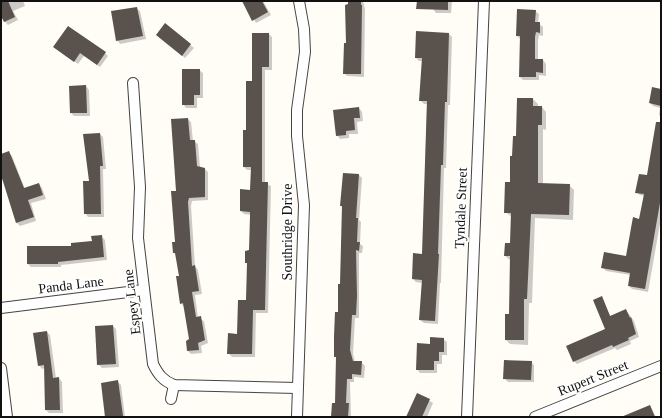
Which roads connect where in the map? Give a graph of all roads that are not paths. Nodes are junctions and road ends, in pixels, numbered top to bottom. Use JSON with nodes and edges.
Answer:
{"nodes":[{"id":1,"x":299,"y":1,"type":"edge"},
{"id":2,"x":484,"y":1,"type":"edge"},
{"id":3,"x":133,"y":83,"type":"dead end"},
{"id":4,"x":144,"y":290,"type":"junction"},
{"id":5,"x":1,"y":308,"type":"edge"},
{"id":6,"x":661,"y":366,"type":"edge"},
{"id":7,"x":1,"y":368,"type":"edge"},
{"id":8,"x":174,"y":384,"type":"junction"},
{"id":9,"x":297,"y":388,"type":"junction"},
{"id":10,"x":171,"y":399,"type":"dead end"},
{"id":11,"x":7,"y":417,"type":"edge"},
{"id":12,"x":297,"y":417,"type":"edge"},
{"id":13,"x":467,"y":417,"type":"edge"},
{"id":14,"x":535,"y":417,"type":"edge"}],
"edges":[{"from":1,"to":9,"type":"street","name":"Southridge Drive"},
{"from":2,"to":13,"type":"street","name":"Tyndale Street"},
{"from":3,"to":4,"type":"street","name":"Espey Lane"},
{"from":4,"to":5,"type":"street","name":"Panda Lane"},
{"from":4,"to":8,"type":"street","name":"Espey Lane"},
{"from":6,"to":14,"type":"street","name":"Rupert Street"},
{"from":7,"to":11,"type":"street"},
{"from":8,"to":9,"type":"street"},
{"from":8,"to":10,"type":"street"},
{"from":9,"to":12,"type":"street","name":"Southridge Drive"}]}
